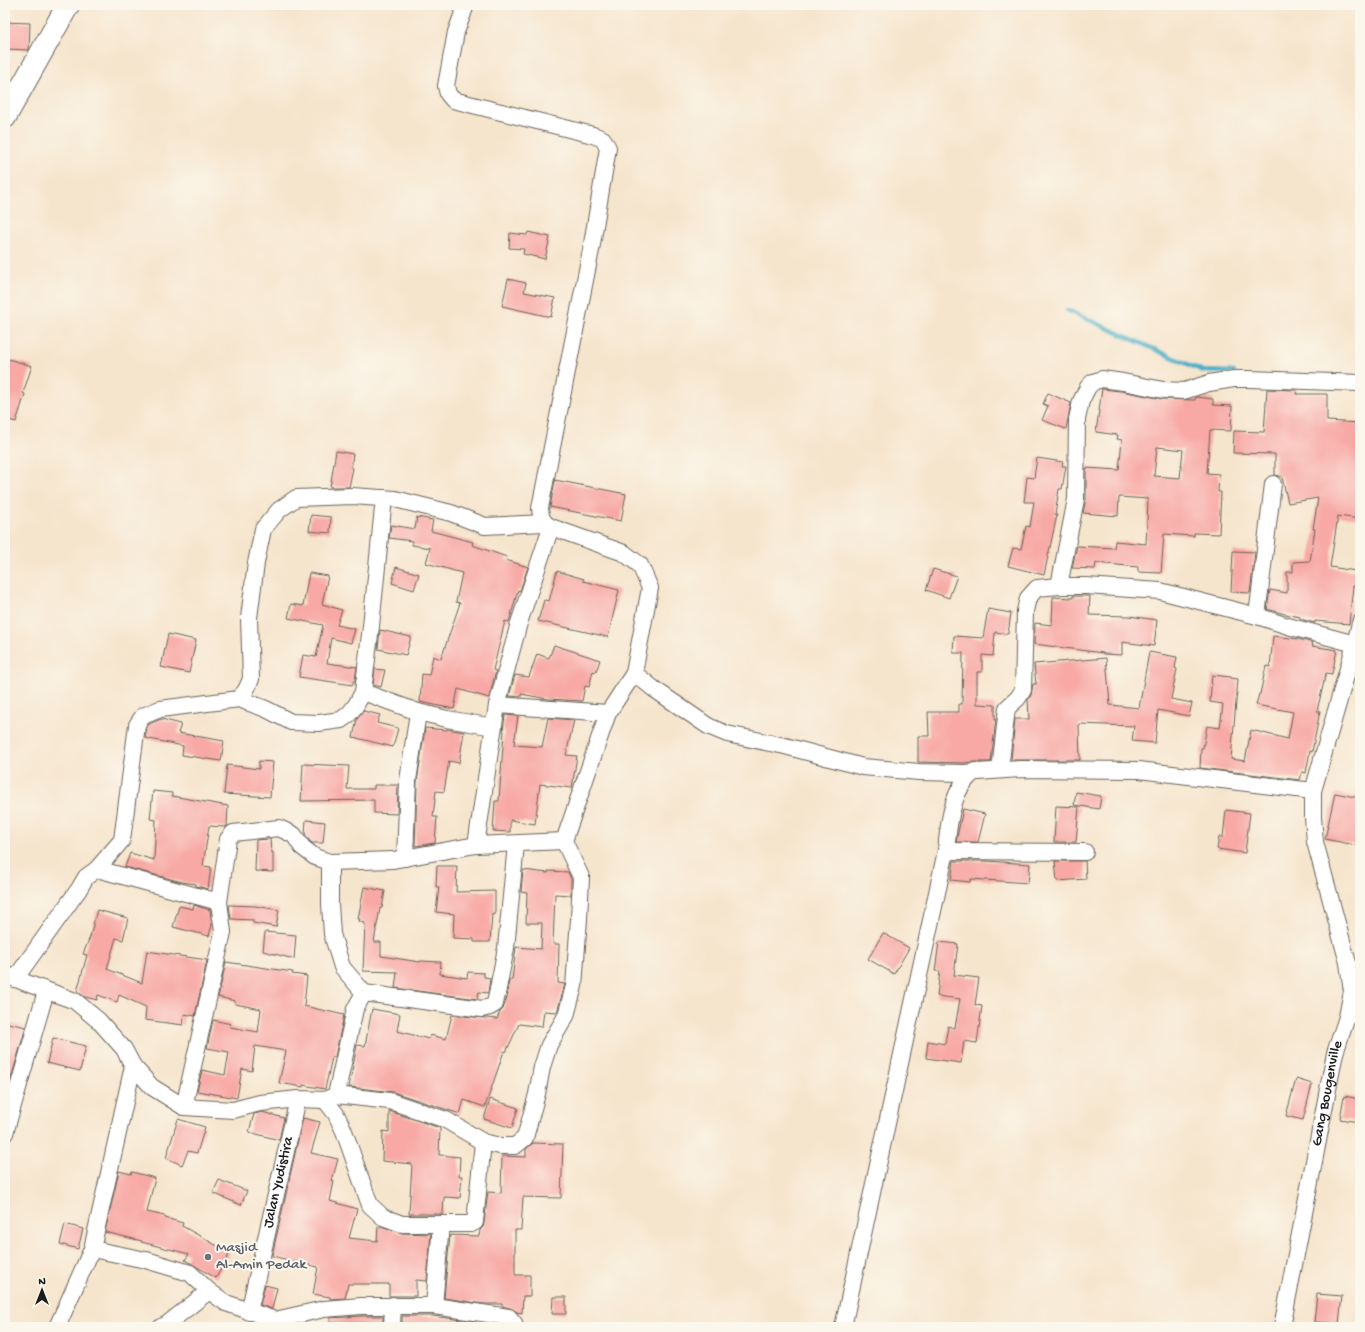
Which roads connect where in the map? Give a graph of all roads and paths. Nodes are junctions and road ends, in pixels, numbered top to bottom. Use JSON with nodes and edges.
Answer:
{"nodes":[{"id":1,"x":68,"y":5,"type":"edge"},
{"id":2,"x":466,"y":5,"type":"edge"},
{"id":3,"x":5,"y":117,"type":"edge"},
{"id":4,"x":1360,"y":384,"type":"edge"},
{"id":5,"x":1273,"y":484,"type":"dead end"},
{"id":6,"x":384,"y":498,"type":"junction"},
{"id":7,"x":547,"y":525,"type":"junction"},
{"id":8,"x":1059,"y":586,"type":"junction"},
{"id":9,"x":1257,"y":616,"type":"junction"},
{"id":10,"x":1360,"y":623,"type":"edge"},
{"id":11,"x":1355,"y":644,"type":"junction"},
{"id":12,"x":634,"y":673,"type":"junction"},
{"id":13,"x":363,"y":692,"type":"junction"},
{"id":14,"x":239,"y":699,"type":"junction"},
{"id":15,"x":497,"y":705,"type":"junction"},
{"id":16,"x":418,"y":712,"type":"junction"},
{"id":17,"x":608,"y":713,"type":"junction"},
{"id":18,"x":494,"y":727,"type":"junction"},
{"id":19,"x":1000,"y":770,"type":"junction"},
{"id":20,"x":975,"y":771,"type":"junction"},
{"id":21,"x":1313,"y":791,"type":"junction"},
{"id":22,"x":564,"y":841,"type":"junction"},
{"id":23,"x":516,"y":844,"type":"junction"},
{"id":24,"x":476,"y":846,"type":"junction"},
{"id":25,"x":946,"y":851,"type":"junction"},
{"id":26,"x":1085,"y":852,"type":"dead end"},
{"id":27,"x":405,"y":858,"type":"junction"},
{"id":28,"x":330,"y":862,"type":"junction"},
{"id":29,"x":97,"y":869,"type":"junction"},
{"id":30,"x":219,"y":902,"type":"junction"},
{"id":31,"x":10,"y":977,"type":"edge"},
{"id":32,"x":46,"y":991,"type":"junction"},
{"id":33,"x":364,"y":993,"type":"junction"},
{"id":34,"x":133,"y":1066,"type":"junction"},
{"id":35,"x":330,"y":1098,"type":"junction"},
{"id":36,"x":298,"y":1099,"type":"junction"},
{"id":37,"x":184,"y":1107,"type":"junction"},
{"id":38,"x":5,"y":1133,"type":"edge"},
{"id":39,"x":483,"y":1142,"type":"junction"},
{"id":40,"x":441,"y":1224,"type":"junction"},
{"id":41,"x":92,"y":1249,"type":"junction"},
{"id":42,"x":209,"y":1290,"type":"junction"},
{"id":43,"x":393,"y":1306,"type":"junction"},
{"id":44,"x":434,"y":1306,"type":"junction"},
{"id":45,"x":249,"y":1312,"type":"junction"},
{"id":46,"x":275,"y":1323,"type":"edge"},
{"id":47,"x":57,"y":1327,"type":"edge"},
{"id":48,"x":161,"y":1327,"type":"edge"},
{"id":49,"x":392,"y":1327,"type":"edge"},
{"id":50,"x":515,"y":1327,"type":"edge"},
{"id":51,"x":843,"y":1327,"type":"edge"},
{"id":52,"x":1282,"y":1327,"type":"edge"}],
"edges":[{"from":1,"to":3,"type":"main road"},
{"from":2,"to":7,"type":"street"},
{"from":4,"to":8,"type":"street"},
{"from":5,"to":9,"type":"street"},
{"from":6,"to":7,"type":"street"},
{"from":6,"to":13,"type":"street"},
{"from":6,"to":14,"type":"street"},
{"from":7,"to":12,"type":"street"},
{"from":7,"to":15,"type":"street"},
{"from":8,"to":9,"type":"street"},
{"from":8,"to":19,"type":"street"},
{"from":9,"to":11,"type":"street"},
{"from":10,"to":11,"type":"street","name":"Gang Bougenville"},
{"from":11,"to":21,"type":"street","name":"Gang Bougenville"},
{"from":12,"to":17,"type":"street"},
{"from":12,"to":20,"type":"street"},
{"from":13,"to":14,"type":"street"},
{"from":13,"to":16,"type":"street"},
{"from":14,"to":29,"type":"street"},
{"from":15,"to":17,"type":"street"},
{"from":15,"to":18,"type":"street"},
{"from":16,"to":18,"type":"street"},
{"from":16,"to":27,"type":"street"},
{"from":17,"to":22,"type":"street"},
{"from":18,"to":24,"type":"street"},
{"from":19,"to":20,"type":"street"},
{"from":19,"to":21,"type":"street"},
{"from":20,"to":25,"type":"street"},
{"from":21,"to":52,"type":"street","name":"Gang Bougenville"},
{"from":22,"to":23,"type":"street"},
{"from":22,"to":39,"type":"street"},
{"from":23,"to":24,"type":"street"},
{"from":23,"to":33,"type":"street"},
{"from":24,"to":27,"type":"street"},
{"from":25,"to":26,"type":"street"},
{"from":25,"to":51,"type":"street"},
{"from":27,"to":28,"type":"street"},
{"from":28,"to":30,"type":"street"},
{"from":28,"to":33,"type":"street"},
{"from":29,"to":30,"type":"street"},
{"from":29,"to":31,"type":"street"},
{"from":30,"to":37,"type":"street"},
{"from":31,"to":32,"type":"street"},
{"from":32,"to":34,"type":"street"},
{"from":32,"to":38,"type":"street"},
{"from":33,"to":35,"type":"street"},
{"from":34,"to":37,"type":"street"},
{"from":34,"to":41,"type":"street"},
{"from":35,"to":36,"type":"street"},
{"from":35,"to":39,"type":"street"},
{"from":35,"to":40,"type":"street"},
{"from":36,"to":37,"type":"street"},
{"from":36,"to":45,"type":"street","name":"Jalan Yudistira"},
{"from":39,"to":40,"type":"street"},
{"from":40,"to":44,"type":"street"},
{"from":41,"to":42,"type":"street"},
{"from":41,"to":47,"type":"street"},
{"from":42,"to":45,"type":"street"},
{"from":42,"to":48,"type":"street"},
{"from":43,"to":44,"type":"street"},
{"from":43,"to":46,"type":"street"},
{"from":43,"to":49,"type":"street"},
{"from":44,"to":50,"type":"street"},
{"from":45,"to":46,"type":"street"}]}
